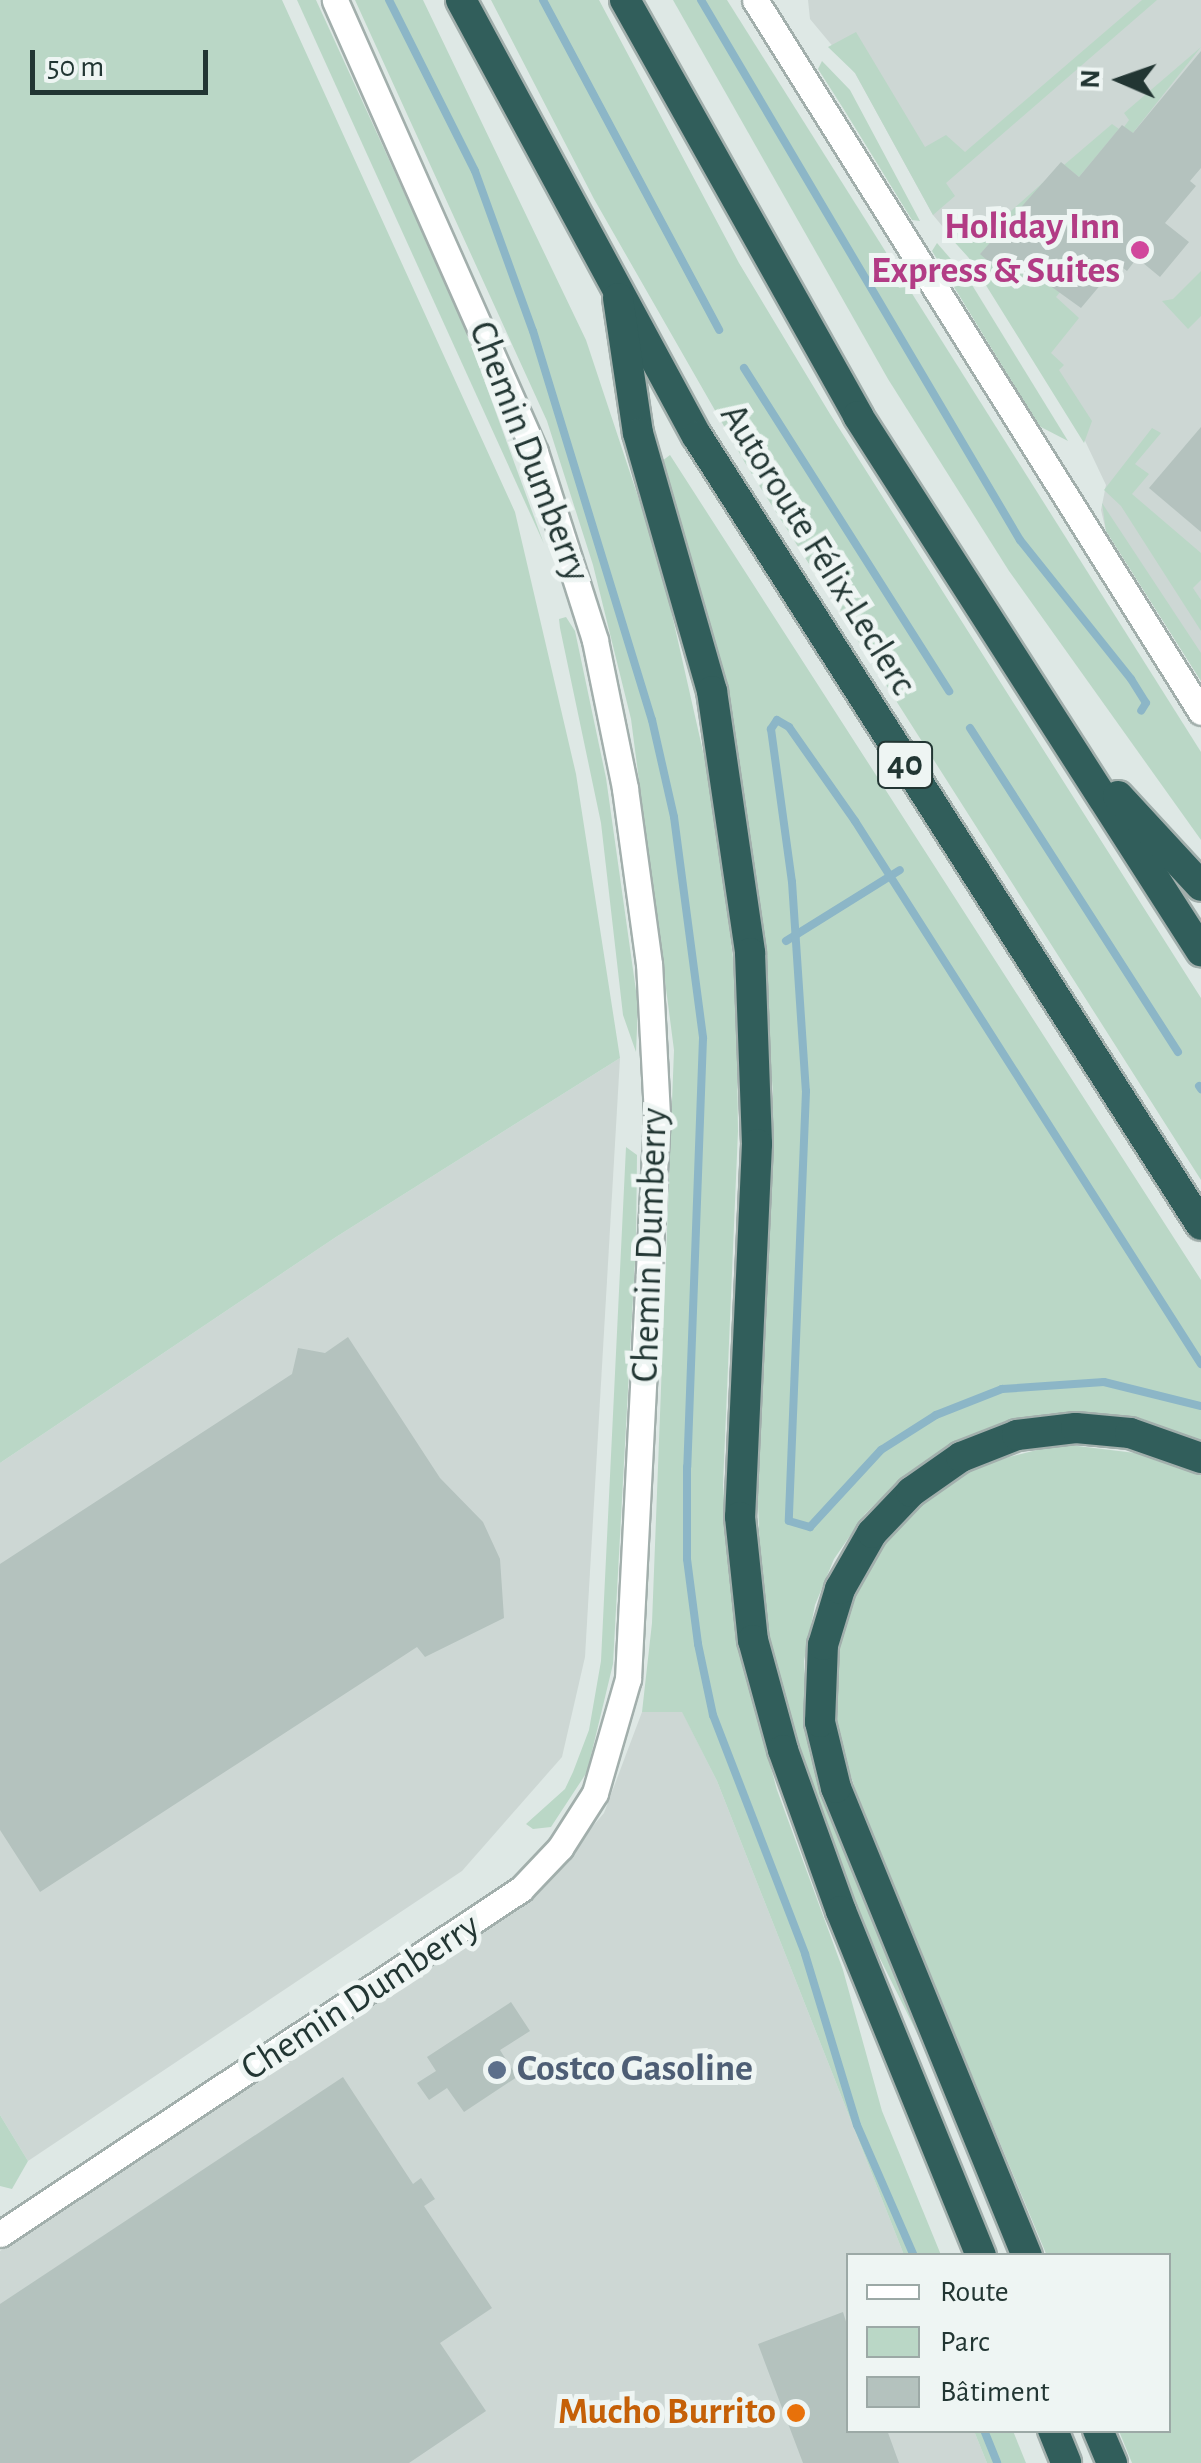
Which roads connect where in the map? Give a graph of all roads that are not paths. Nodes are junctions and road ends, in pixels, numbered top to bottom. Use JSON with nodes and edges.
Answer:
{"nodes":[{"id":1,"x":335,"y":0,"type":"edge"},
{"id":2,"x":462,"y":0,"type":"edge"},
{"id":3,"x":624,"y":0,"type":"edge"},
{"id":4,"x":755,"y":0,"type":"edge"},
{"id":5,"x":618,"y":298,"type":"junction"},
{"id":6,"x":1201,"y":712,"type":"edge"},
{"id":7,"x":1062,"y":735,"type":"junction"},
{"id":8,"x":1201,"y":886,"type":"edge"},
{"id":9,"x":1201,"y":951,"type":"edge"},
{"id":10,"x":1201,"y":1225,"type":"edge"},
{"id":11,"x":1201,"y":1458,"type":"edge"},
{"id":12,"x":0,"y":2234,"type":"edge"},
{"id":13,"x":980,"y":2253,"type":"edge"},
{"id":14,"x":1025,"y":2253,"type":"edge"},
{"id":15,"x":1054,"y":2433,"type":"edge"},
{"id":16,"x":1099,"y":2433,"type":"edge"},
{"id":17,"x":1066,"y":2463,"type":"edge"},
{"id":18,"x":1112,"y":2463,"type":"edge"}],
"edges":[{"from":1,"to":12,"type":"street","name":"Chemin Dumberry"},
{"from":2,"to":5,"type":"highway","name":"Autoroute Félix-Leclerc","number":"40"},
{"from":3,"to":7,"type":"highway"},
{"from":4,"to":6,"type":"street"},
{"from":5,"to":10,"type":"highway","name":"Autoroute Félix-Leclerc","number":"40"},
{"from":5,"to":13,"type":"highway"},
{"from":7,"to":8,"type":"highway"},
{"from":7,"to":9,"type":"highway"},
{"from":11,"to":14,"type":"highway"},
{"from":15,"to":17,"type":"highway"},
{"from":16,"to":18,"type":"highway"}]}
